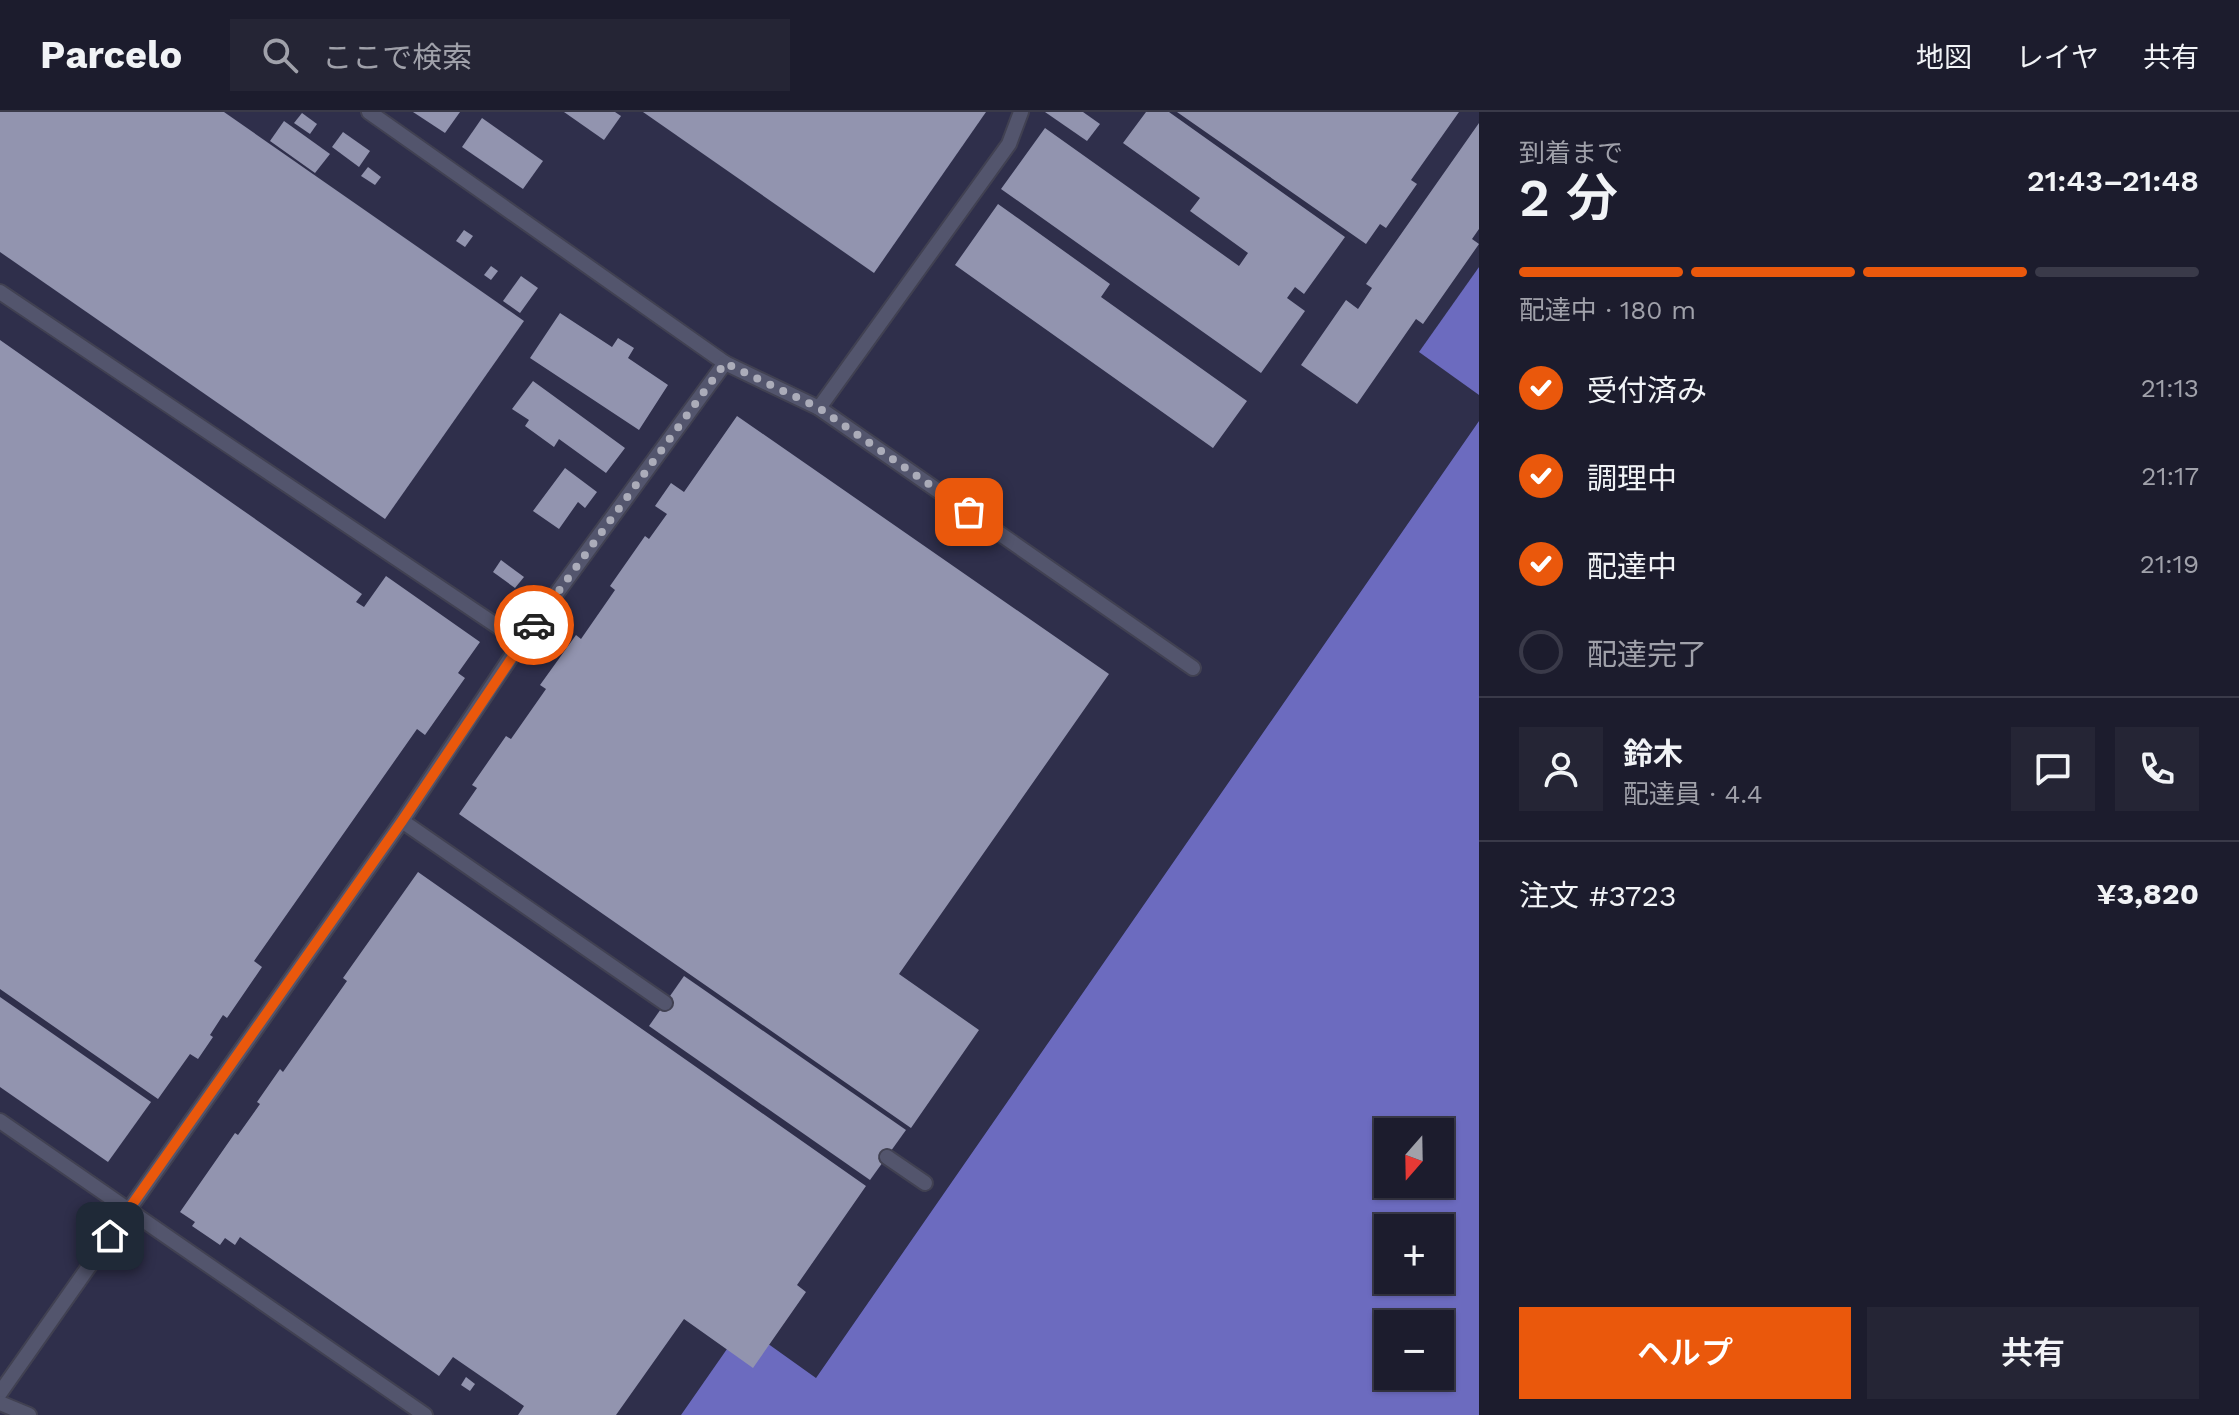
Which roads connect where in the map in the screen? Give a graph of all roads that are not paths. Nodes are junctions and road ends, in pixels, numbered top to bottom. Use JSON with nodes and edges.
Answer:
{"nodes":[{"id":1,"x":369,"y":112,"type":"edge"},
{"id":2,"x":1021,"y":112,"type":"edge"},
{"id":3,"x":0,"y":292,"type":"edge"},
{"id":4,"x":725,"y":363,"type":"junction"},
{"id":5,"x":819,"y":408,"type":"junction"},
{"id":6,"x":521,"y":642,"type":"junction"},
{"id":7,"x":1193,"y":668,"type":"dead end"},
{"id":8,"x":402,"y":821,"type":"junction"},
{"id":9,"x":665,"y":1003,"type":"dead end"},
{"id":10,"x":0,"y":1121,"type":"edge"},
{"id":11,"x":887,"y":1157,"type":"dead end"},
{"id":12,"x":925,"y":1183,"type":"dead end"},
{"id":13,"x":128,"y":1209,"type":"junction"},
{"id":14,"x":0,"y":1393,"type":"edge"},
{"id":15,"x":0,"y":1403,"type":"edge"},
{"id":16,"x":29,"y":1415,"type":"edge"},
{"id":17,"x":425,"y":1415,"type":"edge"}],
"edges":[{"from":1,"to":4,"type":"lane"},
{"from":2,"to":5,"type":"lane"},
{"from":3,"to":6,"type":"lane"},
{"from":4,"to":5,"type":"lane"},
{"from":4,"to":6,"type":"lane"},
{"from":5,"to":7,"type":"lane"},
{"from":6,"to":8,"type":"lane"},
{"from":8,"to":9,"type":"lane"},
{"from":8,"to":13,"type":"lane"},
{"from":10,"to":13,"type":"lane"},
{"from":11,"to":12,"type":"lane"},
{"from":13,"to":14,"type":"lane"},
{"from":13,"to":17,"type":"lane"},
{"from":15,"to":16,"type":"lane"}]}
